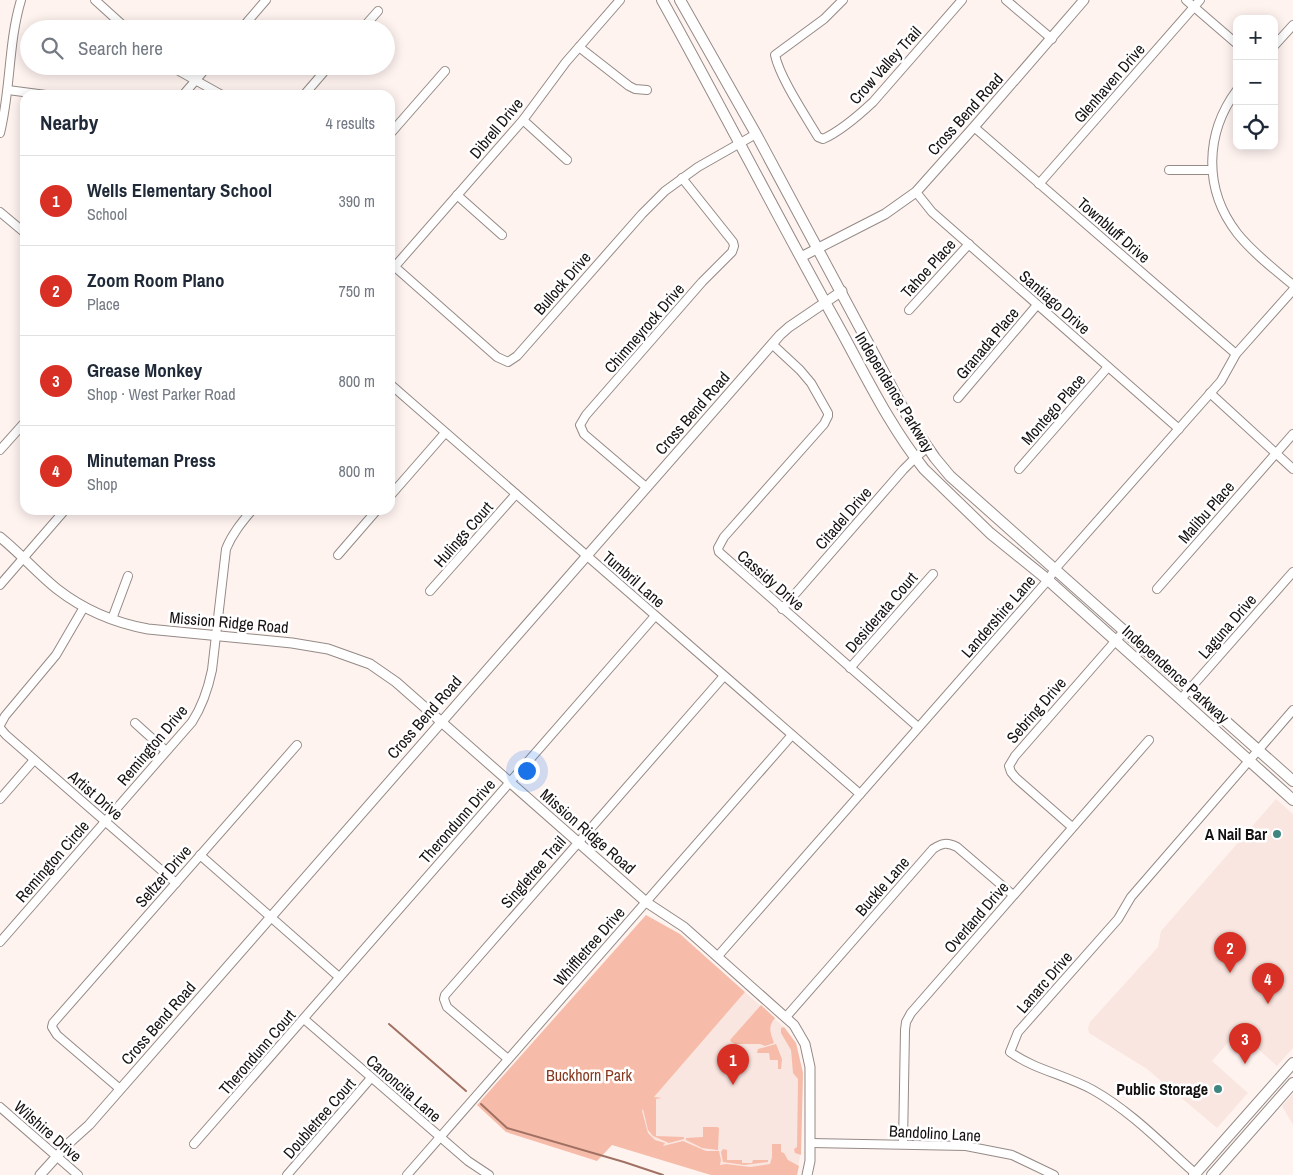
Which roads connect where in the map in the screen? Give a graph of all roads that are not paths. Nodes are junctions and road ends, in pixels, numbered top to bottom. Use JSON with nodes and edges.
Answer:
{"nodes":[{"id":1,"x":21,"y":0,"type":"edge"},
{"id":2,"x":95,"y":0,"type":"edge"},
{"id":3,"x":266,"y":0,"type":"edge"},
{"id":4,"x":620,"y":0,"type":"edge"},
{"id":5,"x":679,"y":0,"type":"edge"},
{"id":6,"x":843,"y":0,"type":"edge"},
{"id":7,"x":962,"y":0,"type":"edge"},
{"id":8,"x":1006,"y":0,"type":"edge"},
{"id":9,"x":1084,"y":0,"type":"edge"},
{"id":10,"x":1186,"y":0,"type":"edge"},
{"id":11,"x":1200,"y":0,"type":"edge"},
{"id":12,"x":664,"y":3,"type":"edge"},
{"id":13,"x":1194,"y":6,"type":"junction"},
{"id":14,"x":378,"y":11,"type":"dead end"},
{"id":15,"x":117,"y":20,"type":"edge"},
{"id":16,"x":249,"y":20,"type":"edge"},
{"id":17,"x":370,"y":20,"type":"edge"},
{"id":18,"x":1293,"y":25,"type":"edge"},
{"id":19,"x":1052,"y":39,"type":"junction"},
{"id":20,"x":1233,"y":40,"type":"edge"},
{"id":21,"x":1278,"y":42,"type":"edge"},
{"id":22,"x":579,"y":47,"type":"junction"},
{"id":23,"x":445,"y":71,"type":"dead end"},
{"id":24,"x":185,"y":75,"type":"edge"},
{"id":25,"x":200,"y":75,"type":"edge"},
{"id":26,"x":321,"y":75,"type":"edge"},
{"id":27,"x":195,"y":81,"type":"junction"},
{"id":28,"x":8,"y":90,"type":"junction"},
{"id":29,"x":187,"y":90,"type":"edge"},
{"id":30,"x":212,"y":90,"type":"edge"},
{"id":31,"x":308,"y":90,"type":"edge"},
{"id":32,"x":647,"y":90,"type":"dead end"},
{"id":33,"x":20,"y":92,"type":"edge"},
{"id":34,"x":1233,"y":96,"type":"edge"},
{"id":35,"x":523,"y":120,"type":"junction"},
{"id":36,"x":395,"y":128,"type":"edge"},
{"id":37,"x":974,"y":128,"type":"junction"},
{"id":38,"x":0,"y":133,"type":"edge"},
{"id":39,"x":756,"y":134,"type":"junction"},
{"id":40,"x":740,"y":143,"type":"junction"},
{"id":41,"x":567,"y":160,"type":"dead end"},
{"id":42,"x":1169,"y":170,"type":"dead end"},
{"id":43,"x":1212,"y":170,"type":"junction"},
{"id":44,"x":682,"y":178,"type":"junction"},
{"id":45,"x":1039,"y":184,"type":"junction"},
{"id":46,"x":916,"y":192,"type":"junction"},
{"id":47,"x":457,"y":195,"type":"junction"},
{"id":48,"x":0,"y":212,"type":"edge"},
{"id":49,"x":20,"y":229,"type":"edge"},
{"id":50,"x":502,"y":235,"type":"dead end"},
{"id":51,"x":969,"y":244,"type":"junction"},
{"id":52,"x":818,"y":248,"type":"junction"},
{"id":53,"x":801,"y":257,"type":"junction"},
{"id":54,"x":395,"y":266,"type":"edge"},
{"id":55,"x":395,"y":271,"type":"edge"},
{"id":56,"x":1293,"y":285,"type":"edge"},
{"id":57,"x":1293,"y":290,"type":"edge"},
{"id":58,"x":842,"y":291,"type":"junction"},
{"id":59,"x":826,"y":302,"type":"junction"},
{"id":60,"x":1037,"y":305,"type":"junction"},
{"id":61,"x":909,"y":310,"type":"dead end"},
{"id":62,"x":772,"y":344,"type":"junction"},
{"id":63,"x":1236,"y":354,"type":"junction"},
{"id":64,"x":1108,"y":367,"type":"junction"},
{"id":65,"x":395,"y":388,"type":"edge"},
{"id":66,"x":1210,"y":393,"type":"junction"},
{"id":67,"x":958,"y":398,"type":"dead end"},
{"id":68,"x":20,"y":428,"type":"edge"},
{"id":69,"x":1180,"y":429,"type":"junction"},
{"id":70,"x":445,"y":433,"type":"junction"},
{"id":71,"x":1293,"y":434,"type":"edge"},
{"id":72,"x":928,"y":448,"type":"junction"},
{"id":73,"x":0,"y":450,"type":"edge"},
{"id":74,"x":1275,"y":453,"type":"junction"},
{"id":75,"x":915,"y":458,"type":"junction"},
{"id":76,"x":1019,"y":469,"type":"dead end"},
{"id":77,"x":1293,"y":469,"type":"edge"},
{"id":78,"x":646,"y":487,"type":"junction"},
{"id":79,"x":395,"y":490,"type":"edge"},
{"id":80,"x":516,"y":494,"type":"junction"},
{"id":81,"x":61,"y":515,"type":"edge"},
{"id":82,"x":247,"y":515,"type":"edge"},
{"id":83,"x":373,"y":515,"type":"edge"},
{"id":84,"x":0,"y":537,"type":"edge"},
{"id":85,"x":338,"y":555,"type":"dead end"},
{"id":86,"x":586,"y":555,"type":"junction"},
{"id":87,"x":24,"y":558,"type":"junction"},
{"id":88,"x":1055,"y":569,"type":"junction"},
{"id":89,"x":1293,"y":572,"type":"edge"},
{"id":90,"x":933,"y":574,"type":"dead end"},
{"id":91,"x":128,"y":576,"type":"dead end"},
{"id":92,"x":1048,"y":580,"type":"junction"},
{"id":93,"x":0,"y":585,"type":"edge"},
{"id":94,"x":1157,"y":589,"type":"dead end"},
{"id":95,"x":430,"y":591,"type":"dead end"},
{"id":96,"x":84,"y":607,"type":"junction"},
{"id":97,"x":782,"y":609,"type":"junction"},
{"id":98,"x":656,"y":616,"type":"junction"},
{"id":99,"x":112,"y":619,"type":"junction"},
{"id":100,"x":1125,"y":630,"type":"junction"},
{"id":101,"x":215,"y":637,"type":"junction"},
{"id":102,"x":1116,"y":640,"type":"junction"},
{"id":103,"x":850,"y":668,"type":"junction"},
{"id":104,"x":724,"y":676,"type":"junction"},
{"id":105,"x":1190,"y":689,"type":"junction"},
{"id":106,"x":1181,"y":699,"type":"junction"},
{"id":107,"x":1293,"y":710,"type":"edge"},
{"id":108,"x":440,"y":722,"type":"junction"},
{"id":109,"x":135,"y":723,"type":"dead end"},
{"id":110,"x":0,"y":726,"type":"edge"},
{"id":111,"x":918,"y":727,"type":"junction"},
{"id":112,"x":792,"y":735,"type":"junction"},
{"id":113,"x":1149,"y":740,"type":"dead end"},
{"id":114,"x":297,"y":744,"type":"dead end"},
{"id":115,"x":1258,"y":750,"type":"junction"},
{"id":116,"x":166,"y":751,"type":"junction"},
{"id":117,"x":34,"y":760,"type":"junction"},
{"id":118,"x":1249,"y":760,"type":"junction"},
{"id":119,"x":1293,"y":780,"type":"edge"},
{"id":120,"x":510,"y":782,"type":"junction"},
{"id":121,"x":860,"y":794,"type":"junction"},
{"id":122,"x":0,"y":799,"type":"edge"},
{"id":123,"x":1293,"y":800,"type":"edge"},
{"id":124,"x":105,"y":822,"type":"junction"},
{"id":125,"x":1072,"y":828,"type":"junction"},
{"id":126,"x":578,"y":842,"type":"junction"},
{"id":127,"x":200,"y":855,"type":"junction"},
{"id":128,"x":176,"y":883,"type":"junction"},
{"id":129,"x":1013,"y":895,"type":"junction"},
{"id":130,"x":646,"y":902,"type":"junction"},
{"id":131,"x":271,"y":917,"type":"junction"},
{"id":132,"x":0,"y":942,"type":"edge"},
{"id":133,"x":718,"y":956,"type":"junction"},
{"id":134,"x":339,"y":977,"type":"junction"},
{"id":135,"x":786,"y":1017,"type":"junction"},
{"id":136,"x":304,"y":1019,"type":"junction"},
{"id":137,"x":508,"y":1059,"type":"junction"},
{"id":138,"x":1292,"y":1066,"type":"edge"},
{"id":139,"x":372,"y":1078,"type":"junction"},
{"id":140,"x":1293,"y":1083,"type":"edge"},
{"id":141,"x":120,"y":1089,"type":"junction"},
{"id":142,"x":0,"y":1107,"type":"edge"},
{"id":143,"x":440,"y":1137,"type":"junction"},
{"id":144,"x":811,"y":1143,"type":"junction"},
{"id":145,"x":194,"y":1144,"type":"dead end"},
{"id":146,"x":903,"y":1144,"type":"junction"},
{"id":147,"x":56,"y":1157,"type":"junction"},
{"id":148,"x":1195,"y":1174,"type":"edge"},
{"id":149,"x":40,"y":1175,"type":"edge"},
{"id":150,"x":78,"y":1175,"type":"edge"},
{"id":151,"x":287,"y":1175,"type":"edge"},
{"id":152,"x":407,"y":1175,"type":"edge"},
{"id":153,"x":489,"y":1175,"type":"edge"},
{"id":154,"x":807,"y":1175,"type":"edge"},
{"id":155,"x":1054,"y":1175,"type":"edge"},
{"id":156,"x":1212,"y":1175,"type":"edge"}],
"edges":[{"from":1,"to":28,"type":"street"},
{"from":2,"to":15,"type":"street"},
{"from":3,"to":16,"type":"street"},
{"from":4,"to":22,"type":"street","name":"Dibrell Drive"},
{"from":5,"to":12,"type":"street"},
{"from":5,"to":39,"type":"main road","name":"Independence Parkway"},
{"from":6,"to":7,"type":"street","name":"Crow Valley Trail"},
{"from":8,"to":19,"type":"street"},
{"from":9,"to":19,"type":"street","name":"Cross Bend Road"},
{"from":10,"to":13,"type":"street"},
{"from":11,"to":13,"type":"street","name":"Glenhaven Drive"},
{"from":12,"to":40,"type":"main road","name":"Independence Parkway"},
{"from":13,"to":20,"type":"street"},
{"from":13,"to":45,"type":"street","name":"Glenhaven Drive"},
{"from":14,"to":17,"type":"street"},
{"from":18,"to":21,"type":"street"},
{"from":19,"to":37,"type":"street","name":"Cross Bend Road"},
{"from":22,"to":32,"type":"street"},
{"from":22,"to":35,"type":"street","name":"Dibrell Drive"},
{"from":23,"to":36,"type":"street"},
{"from":24,"to":27,"type":"street"},
{"from":25,"to":27,"type":"street"},
{"from":26,"to":31,"type":"street"},
{"from":27,"to":29,"type":"street"},
{"from":27,"to":30,"type":"street"},
{"from":28,"to":33,"type":"street"},
{"from":28,"to":38,"type":"street"},
{"from":34,"to":43,"type":"street"},
{"from":35,"to":41,"type":"street"},
{"from":35,"to":47,"type":"street","name":"Dibrell Drive"},
{"from":37,"to":45,"type":"street","name":"Townbluff Drive"},
{"from":37,"to":46,"type":"street","name":"Cross Bend Road"},
{"from":39,"to":40,"type":"street","name":"Bullock Drive"},
{"from":39,"to":52,"type":"main road","name":"Independence Parkway"},
{"from":40,"to":44,"type":"street","name":"Bullock Drive"},
{"from":40,"to":53,"type":"main road","name":"Independence Parkway"},
{"from":42,"to":43,"type":"street"},
{"from":43,"to":56,"type":"street"},
{"from":44,"to":55,"type":"street","name":"Bullock Drive"},
{"from":44,"to":78,"type":"street","name":"Chimneyrock Drive"},
{"from":45,"to":63,"type":"street","name":"Townbluff Drive"},
{"from":46,"to":51,"type":"street","name":"Santiago Drive"},
{"from":46,"to":52,"type":"street","name":"Cross Bend Road"},
{"from":47,"to":50,"type":"street"},
{"from":47,"to":54,"type":"street","name":"Dibrell Drive"},
{"from":48,"to":49,"type":"street"},
{"from":51,"to":60,"type":"street","name":"Santiago Drive"},
{"from":51,"to":61,"type":"street","name":"Tahoe Place"},
{"from":52,"to":53,"type":"street","name":"Cross Bend Road"},
{"from":52,"to":58,"type":"main road","name":"Independence Parkway"},
{"from":53,"to":59,"type":"main road","name":"Independence Parkway"},
{"from":57,"to":63,"type":"street","name":"Landershire Lane"},
{"from":58,"to":59,"type":"street","name":"Cross Bend Road"},
{"from":58,"to":72,"type":"main road","name":"Independence Parkway"},
{"from":59,"to":62,"type":"street","name":"Cross Bend Road"},
{"from":59,"to":75,"type":"main road","name":"Independence Parkway"},
{"from":60,"to":64,"type":"street","name":"Santiago Drive"},
{"from":60,"to":67,"type":"street","name":"Granada Place"},
{"from":62,"to":78,"type":"street","name":"Cross Bend Road"},
{"from":62,"to":97,"type":"street","name":"Cassidy Drive"},
{"from":63,"to":66,"type":"street","name":"Landershire Lane"},
{"from":64,"to":69,"type":"street","name":"Santiago Drive"},
{"from":64,"to":76,"type":"street","name":"Montego Place"},
{"from":65,"to":70,"type":"street","name":"Tumbril Lane"},
{"from":66,"to":69,"type":"street","name":"Landershire Lane"},
{"from":66,"to":74,"type":"street"},
{"from":68,"to":73,"type":"street"},
{"from":69,"to":88,"type":"street","name":"Landershire Lane"},
{"from":70,"to":79,"type":"street"},
{"from":70,"to":80,"type":"street","name":"Tumbril Lane"},
{"from":71,"to":74,"type":"street","name":"Malibu Place"},
{"from":72,"to":75,"type":"street","name":"Citadel Drive"},
{"from":72,"to":88,"type":"main road","name":"Independence Parkway"},
{"from":74,"to":77,"type":"street"},
{"from":74,"to":94,"type":"street","name":"Malibu Place"},
{"from":75,"to":92,"type":"main road","name":"Independence Parkway"},
{"from":75,"to":97,"type":"street","name":"Citadel Drive"},
{"from":78,"to":86,"type":"street","name":"Cross Bend Road"},
{"from":80,"to":86,"type":"street","name":"Tumbril Lane"},
{"from":80,"to":95,"type":"street","name":"Hulings Court"},
{"from":81,"to":87,"type":"street"},
{"from":82,"to":101,"type":"street","name":"Remington Drive"},
{"from":83,"to":85,"type":"street"},
{"from":84,"to":87,"type":"street","name":"Mission Ridge Road"},
{"from":86,"to":98,"type":"street","name":"Tumbril Lane"},
{"from":86,"to":108,"type":"street","name":"Cross Bend Road"},
{"from":87,"to":93,"type":"street"},
{"from":87,"to":96,"type":"street","name":"Mission Ridge Road"},
{"from":88,"to":92,"type":"street","name":"Landershire Lane"},
{"from":88,"to":100,"type":"main road","name":"Independence Parkway"},
{"from":89,"to":105,"type":"street","name":"Laguna Drive"},
{"from":90,"to":103,"type":"street","name":"Desiderata Court"},
{"from":91,"to":99,"type":"street"},
{"from":92,"to":102,"type":"main road","name":"Independence Parkway"},
{"from":92,"to":111,"type":"street","name":"Landershire Lane"},
{"from":96,"to":99,"type":"street","name":"Mission Ridge Road"},
{"from":96,"to":110,"type":"street"},
{"from":97,"to":103,"type":"street","name":"Cassidy Drive"},
{"from":98,"to":104,"type":"street","name":"Tumbril Lane"},
{"from":98,"to":120,"type":"street","name":"Therondunn Drive"},
{"from":99,"to":101,"type":"street","name":"Mission Ridge Road"},
{"from":100,"to":102,"type":"street","name":"Sebring Drive"},
{"from":100,"to":105,"type":"main road","name":"Independence Parkway"},
{"from":101,"to":108,"type":"street","name":"Mission Ridge Road"},
{"from":101,"to":116,"type":"street","name":"Remington Drive"},
{"from":102,"to":106,"type":"main road","name":"Independence Parkway"},
{"from":102,"to":125,"type":"street","name":"Sebring Drive"},
{"from":103,"to":111,"type":"street","name":"Cassidy Drive"},
{"from":104,"to":112,"type":"street","name":"Tumbril Lane"},
{"from":104,"to":126,"type":"street","name":"Singletree Trail"},
{"from":105,"to":106,"type":"street","name":"Laguna Drive"},
{"from":105,"to":115,"type":"main road","name":"Independence Parkway"},
{"from":106,"to":118,"type":"main road","name":"Independence Parkway"},
{"from":107,"to":115,"type":"street"},
{"from":108,"to":120,"type":"street","name":"Mission Ridge Road"},
{"from":108,"to":131,"type":"street","name":"Cross Bend Road"},
{"from":109,"to":116,"type":"street"},
{"from":110,"to":117,"type":"street","name":"Artist Drive"},
{"from":111,"to":121,"type":"street","name":"Landershire Lane"},
{"from":112,"to":121,"type":"street","name":"Tumbril Lane"},
{"from":112,"to":130,"type":"street","name":"Whiffletree Drive"},
{"from":113,"to":125,"type":"street","name":"Overland Drive"},
{"from":114,"to":127,"type":"street","name":"Seltzer Drive"},
{"from":115,"to":118,"type":"street"},
{"from":115,"to":119,"type":"main road","name":"Independence Parkway"},
{"from":116,"to":124,"type":"street","name":"Remington Drive"},
{"from":117,"to":122,"type":"street"},
{"from":117,"to":124,"type":"street","name":"Artist Drive"},
{"from":118,"to":123,"type":"main road","name":"Independence Parkway"},
{"from":118,"to":148,"type":"street","name":"Lanarc Drive"},
{"from":120,"to":126,"type":"street","name":"Mission Ridge Road"},
{"from":120,"to":134,"type":"street","name":"Therondunn Drive"},
{"from":121,"to":133,"type":"street","name":"Landershire Lane"},
{"from":124,"to":128,"type":"street","name":"Artist Drive"},
{"from":124,"to":132,"type":"street","name":"Remington Circle"},
{"from":125,"to":129,"type":"street","name":"Overland Drive"},
{"from":126,"to":130,"type":"street","name":"Mission Ridge Road"},
{"from":126,"to":137,"type":"street","name":"Singletree Trail"},
{"from":127,"to":128,"type":"street","name":"Seltzer Drive"},
{"from":127,"to":131,"type":"street"},
{"from":128,"to":141,"type":"street","name":"Seltzer Drive"},
{"from":129,"to":135,"type":"street","name":"Buckle Lane"},
{"from":129,"to":146,"type":"street","name":"Overland Drive"},
{"from":130,"to":133,"type":"street","name":"Mission Ridge Road"},
{"from":130,"to":137,"type":"street","name":"Whiffletree Drive"},
{"from":131,"to":134,"type":"street"},
{"from":131,"to":141,"type":"street","name":"Cross Bend Road"},
{"from":133,"to":135,"type":"street","name":"Mission Ridge Road"},
{"from":134,"to":136,"type":"street","name":"Therondunn Court"},
{"from":135,"to":144,"type":"street","name":"Mission Ridge Road"},
{"from":136,"to":139,"type":"street","name":"Canoncita Lane"},
{"from":136,"to":145,"type":"street","name":"Therondunn Court"},
{"from":137,"to":143,"type":"street","name":"Whiffletree Drive"},
{"from":138,"to":148,"type":"main road"},
{"from":139,"to":143,"type":"street","name":"Canoncita Lane"},
{"from":139,"to":151,"type":"street","name":"Doubletree Court"},
{"from":140,"to":156,"type":"main road"},
{"from":141,"to":147,"type":"street","name":"Cross Bend Road"},
{"from":142,"to":147,"type":"street","name":"Wilshire Drive"},
{"from":143,"to":152,"type":"street","name":"Whiffletree Drive"},
{"from":143,"to":153,"type":"street","name":"Canoncita Lane"},
{"from":144,"to":146,"type":"street","name":"Bandolino Lane"},
{"from":144,"to":154,"type":"street","name":"Mission Ridge Road"},
{"from":146,"to":155,"type":"street","name":"Bandolino Lane"},
{"from":147,"to":149,"type":"street","name":"Cross Bend Road"},
{"from":147,"to":150,"type":"street","name":"Wilshire Drive"}]}
